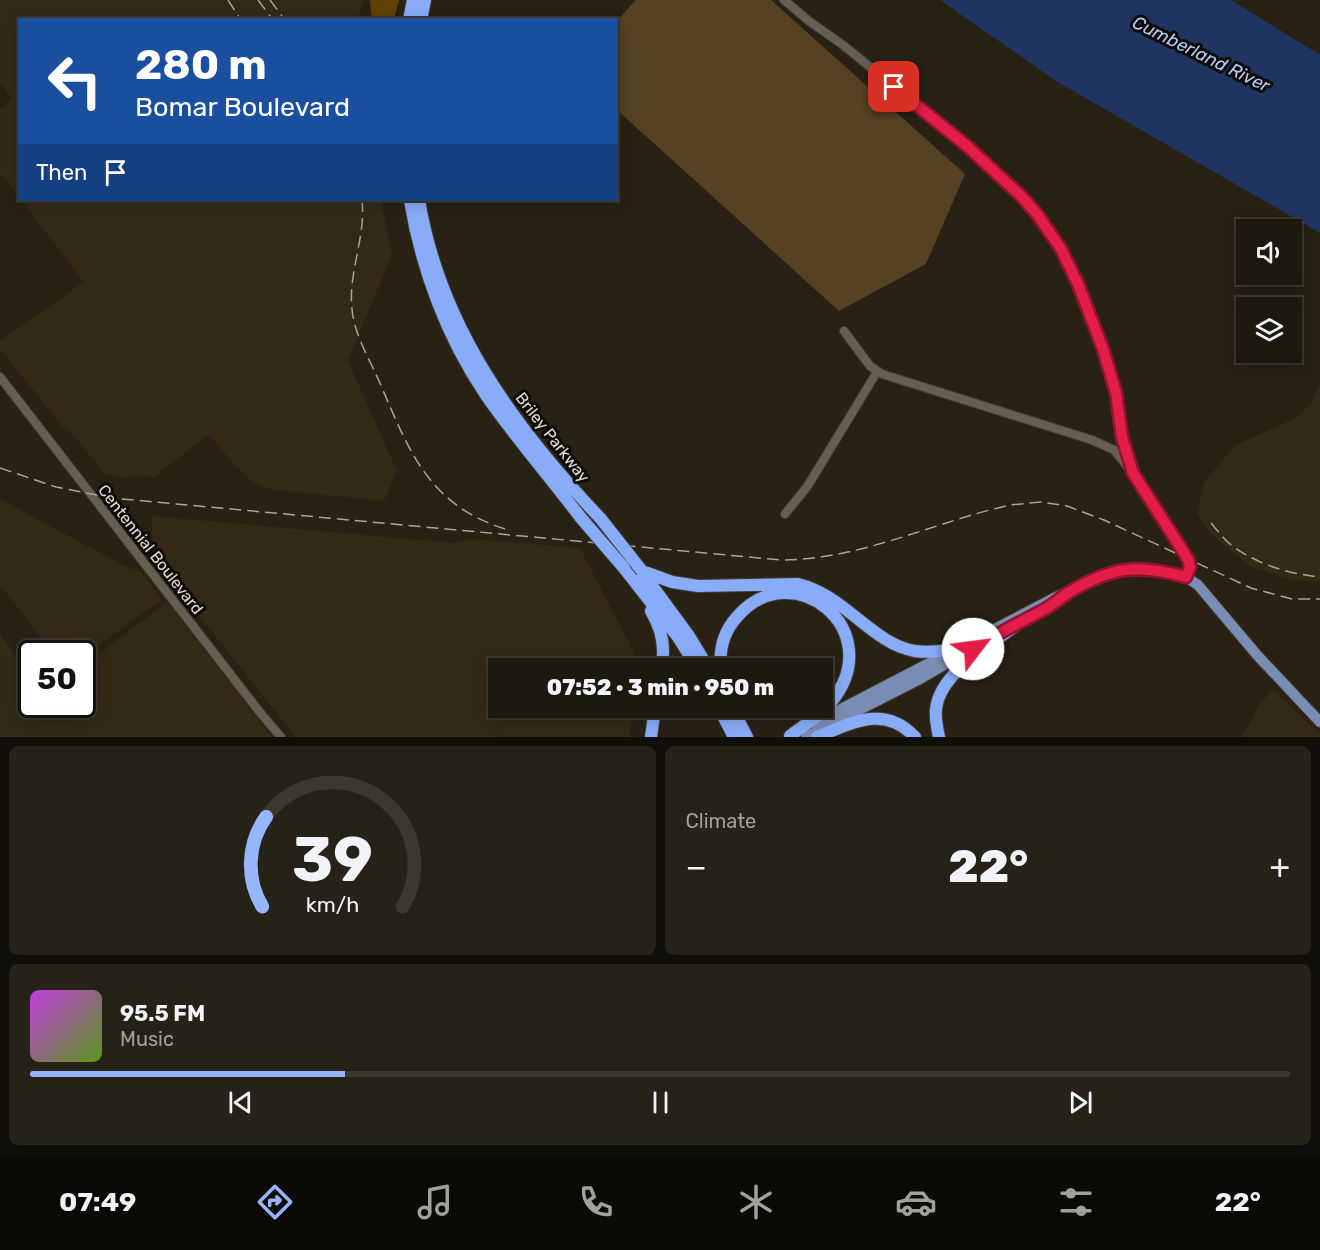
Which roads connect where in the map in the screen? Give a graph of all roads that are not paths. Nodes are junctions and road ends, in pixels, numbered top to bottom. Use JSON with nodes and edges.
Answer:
{"nodes":[{"id":1,"x":413,"y":0,"type":"edge"},
{"id":2,"x":425,"y":0,"type":"edge"},
{"id":3,"x":784,"y":0,"type":"edge"},
{"id":4,"x":409,"y":18,"type":"edge"},
{"id":5,"x":421,"y":18,"type":"edge"},
{"id":6,"x":410,"y":201,"type":"edge"},
{"id":7,"x":419,"y":201,"type":"edge"},
{"id":8,"x":844,"y":331,"type":"dead end"},
{"id":9,"x":877,"y":372,"type":"junction"},
{"id":10,"x":0,"y":377,"type":"edge"},
{"id":11,"x":1133,"y":473,"type":"junction"},
{"id":12,"x":785,"y":514,"type":"dead end"},
{"id":13,"x":642,"y":571,"type":"junction"},
{"id":14,"x":1186,"y":577,"type":"junction"},
{"id":15,"x":636,"y":584,"type":"junction"},
{"id":16,"x":1068,"y":593,"type":"junction"},
{"id":17,"x":1015,"y":626,"type":"junction"},
{"id":18,"x":957,"y":649,"type":"junction"},
{"id":19,"x":663,"y":658,"type":"edge"},
{"id":20,"x":691,"y":658,"type":"edge"},
{"id":21,"x":702,"y":658,"type":"edge"},
{"id":22,"x":721,"y":658,"type":"edge"},
{"id":23,"x":833,"y":700,"type":"edge"},
{"id":24,"x":654,"y":718,"type":"edge"},
{"id":25,"x":727,"y":718,"type":"edge"},
{"id":26,"x":735,"y":718,"type":"edge"},
{"id":27,"x":812,"y":718,"type":"edge"},
{"id":28,"x":1320,"y":722,"type":"edge"},
{"id":29,"x":739,"y":734,"type":"edge"},
{"id":30,"x":789,"y":736,"type":"edge"},
{"id":31,"x":281,"y":737,"type":"edge"},
{"id":32,"x":651,"y":737,"type":"edge"},
{"id":33,"x":806,"y":737,"type":"edge"},
{"id":34,"x":818,"y":737,"type":"edge"},
{"id":35,"x":915,"y":737,"type":"edge"},
{"id":36,"x":939,"y":737,"type":"edge"}],
"edges":[{"from":1,"to":4,"type":"highway"},
{"from":2,"to":5,"type":"highway"},
{"from":3,"to":11,"type":"street"},
{"from":6,"to":15,"type":"highway","name":"Briley Parkway","bridge":true},
{"from":7,"to":13,"type":"highway","name":"Briley Parkway","bridge":true},
{"from":8,"to":9,"type":"street"},
{"from":9,"to":11,"type":"street"},
{"from":9,"to":12,"type":"street"},
{"from":10,"to":31,"type":"street","name":"Centennial Boulevard"},
{"from":11,"to":14,"type":"street"},
{"from":13,"to":18,"type":"highway"},
{"from":13,"to":21,"type":"highway","name":"Briley Parkway"},
{"from":14,"to":16,"type":"main road"},
{"from":14,"to":28,"type":"main road"},
{"from":15,"to":19,"type":"highway"},
{"from":15,"to":20,"type":"highway","name":"Briley Parkway"},
{"from":16,"to":17,"type":"main road"},
{"from":16,"to":18,"type":"main road"},
{"from":17,"to":33,"type":"main road"},
{"from":17,"to":36,"type":"highway"},
{"from":18,"to":30,"type":"main road"},
{"from":22,"to":23,"type":"highway"},
{"from":24,"to":32,"type":"highway"},
{"from":25,"to":29,"type":"highway"},
{"from":26,"to":29,"type":"highway"},
{"from":27,"to":30,"type":"highway"},
{"from":34,"to":35,"type":"highway"}]}
